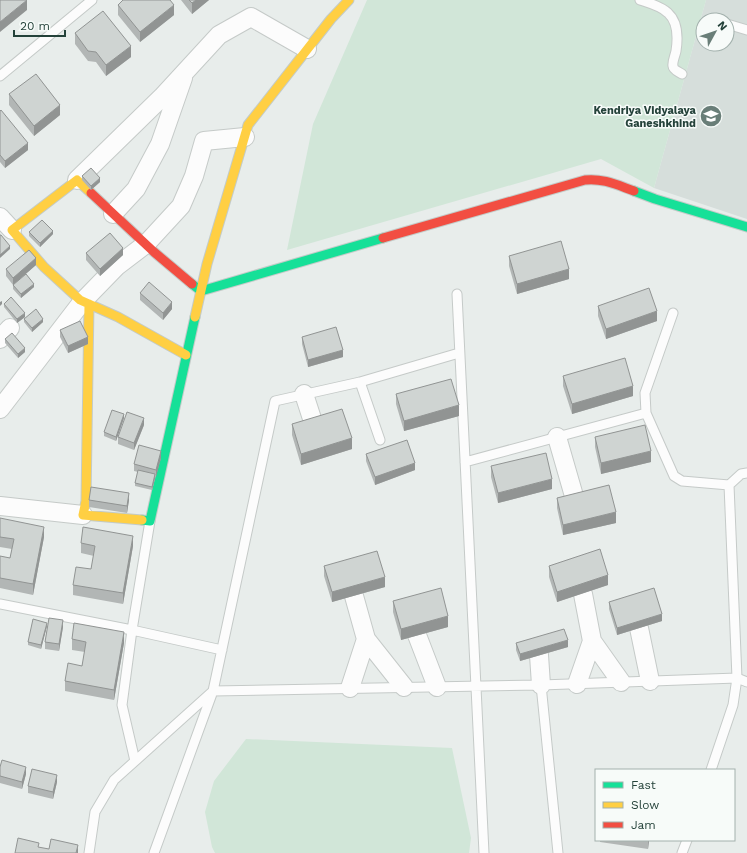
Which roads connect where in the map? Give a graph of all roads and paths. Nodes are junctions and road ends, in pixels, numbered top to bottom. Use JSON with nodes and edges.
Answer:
{"nodes":[{"id":1,"x":92,"y":0,"type":"edge"},
{"id":2,"x":349,"y":0,"type":"edge"},
{"id":3,"x":640,"y":0,"type":"edge"},
{"id":4,"x":735,"y":26,"type":"edge"},
{"id":5,"x":747,"y":30,"type":"edge"},
{"id":6,"x":307,"y":50,"type":"junction"},
{"id":7,"x":186,"y":72,"type":"junction"},
{"id":8,"x":682,"y":74,"type":"dead end"},
{"id":9,"x":0,"y":76,"type":"edge"},
{"id":10,"x":245,"y":137,"type":"junction"},
{"id":11,"x":77,"y":180,"type":"junction"},
{"id":12,"x":113,"y":214,"type":"junction"},
{"id":13,"x":0,"y":217,"type":"edge"},
{"id":14,"x":747,"y":227,"type":"edge"},
{"id":15,"x":12,"y":230,"type":"junction"},
{"id":16,"x":146,"y":244,"type":"junction"},
{"id":17,"x":201,"y":291,"type":"junction"},
{"id":18,"x":457,"y":294,"type":"dead end"},
{"id":19,"x":86,"y":303,"type":"junction"},
{"id":20,"x":673,"y":313,"type":"dead end"},
{"id":21,"x":459,"y":353,"type":"junction"},
{"id":22,"x":186,"y":355,"type":"junction"},
{"id":23,"x":360,"y":382,"type":"junction"},
{"id":24,"x":304,"y":394,"type":"junction"},
{"id":25,"x":0,"y":409,"type":"edge"},
{"id":26,"x":646,"y":413,"type":"junction"},
{"id":27,"x":315,"y":428,"type":"edge"},
{"id":28,"x":557,"y":437,"type":"junction"},
{"id":29,"x":380,"y":440,"type":"dead end"},
{"id":30,"x":465,"y":462,"type":"junction"},
{"id":31,"x":747,"y":472,"type":"edge"},
{"id":32,"x":729,"y":485,"type":"junction"},
{"id":33,"x":576,"y":503,"type":"edge"},
{"id":34,"x":0,"y":506,"type":"edge"},
{"id":35,"x":83,"y":515,"type":"junction"},
{"id":36,"x":150,"y":521,"type":"junction"},
{"id":37,"x":582,"y":594,"type":"edge"},
{"id":38,"x":354,"y":596,"type":"edge"},
{"id":39,"x":0,"y":604,"type":"edge"},
{"id":40,"x":639,"y":628,"type":"edge"},
{"id":41,"x":132,"y":630,"type":"junction"},
{"id":42,"x":416,"y":635,"type":"edge"},
{"id":43,"x":366,"y":639,"type":"junction"},
{"id":44,"x":592,"y":641,"type":"junction"},
{"id":45,"x":222,"y":650,"type":"junction"},
{"id":46,"x":539,"y":655,"type":"edge"},
{"id":47,"x":737,"y":678,"type":"junction"},
{"id":48,"x":650,"y":681,"type":"junction"},
{"id":49,"x":621,"y":682,"type":"junction"},
{"id":50,"x":747,"y":682,"type":"edge"},
{"id":51,"x":577,"y":684,"type":"junction"},
{"id":52,"x":541,"y":685,"type":"junction"},
{"id":53,"x":476,"y":686,"type":"junction"},
{"id":54,"x":404,"y":687,"type":"junction"},
{"id":55,"x":437,"y":687,"type":"junction"},
{"id":56,"x":350,"y":688,"type":"junction"},
{"id":57,"x":213,"y":691,"type":"junction"},
{"id":58,"x":135,"y":761,"type":"junction"},
{"id":59,"x":711,"y":769,"type":"edge"},
{"id":60,"x":686,"y":841,"type":"edge"},
{"id":61,"x":89,"y":853,"type":"edge"},
{"id":62,"x":154,"y":853,"type":"edge"},
{"id":63,"x":484,"y":853,"type":"edge"},
{"id":64,"x":558,"y":853,"type":"edge"},
{"id":65,"x":682,"y":853,"type":"edge"}],
"edges":[{"from":1,"to":9,"type":"lane"},
{"from":2,"to":6,"type":"street"},
{"from":3,"to":8,"type":"lane"},
{"from":4,"to":5,"type":"lane"},
{"from":6,"to":7,"type":"street"},
{"from":6,"to":10,"type":"street"},
{"from":7,"to":11,"type":"street"},
{"from":7,"to":12,"type":"street"},
{"from":10,"to":16,"type":"street"},
{"from":10,"to":17,"type":"street"},
{"from":11,"to":12,"type":"street"},
{"from":11,"to":15,"type":"street"},
{"from":12,"to":16,"type":"street"},
{"from":13,"to":15,"type":"street"},
{"from":14,"to":17,"type":"street"},
{"from":15,"to":19,"type":"street"},
{"from":16,"to":17,"type":"street"},
{"from":16,"to":19,"type":"street"},
{"from":17,"to":22,"type":"street"},
{"from":18,"to":21,"type":"lane"},
{"from":19,"to":22,"type":"street"},
{"from":19,"to":25,"type":"street"},
{"from":19,"to":35,"type":"street"},
{"from":20,"to":26,"type":"lane"},
{"from":21,"to":23,"type":"lane"},
{"from":21,"to":30,"type":"lane"},
{"from":22,"to":36,"type":"street"},
{"from":23,"to":24,"type":"lane"},
{"from":23,"to":29,"type":"lane"},
{"from":24,"to":27,"type":"street"},
{"from":24,"to":45,"type":"lane"},
{"from":26,"to":28,"type":"lane"},
{"from":26,"to":32,"type":"lane"},
{"from":28,"to":30,"type":"lane"},
{"from":28,"to":33,"type":"street"},
{"from":30,"to":53,"type":"lane"},
{"from":31,"to":32,"type":"lane"},
{"from":32,"to":47,"type":"lane"},
{"from":34,"to":35,"type":"street"},
{"from":35,"to":36,"type":"street"},
{"from":36,"to":41,"type":"lane"},
{"from":37,"to":44,"type":"street"},
{"from":38,"to":43,"type":"street"},
{"from":39,"to":41,"type":"lane"},
{"from":40,"to":48,"type":"street"},
{"from":41,"to":45,"type":"lane"},
{"from":41,"to":58,"type":"lane"},
{"from":42,"to":55,"type":"street"},
{"from":43,"to":54,"type":"street"},
{"from":43,"to":56,"type":"street"},
{"from":44,"to":49,"type":"street"},
{"from":44,"to":51,"type":"street"},
{"from":45,"to":57,"type":"lane"},
{"from":46,"to":52,"type":"street"},
{"from":47,"to":48,"type":"lane"},
{"from":47,"to":50,"type":"lane"},
{"from":47,"to":59,"type":"lane"},
{"from":48,"to":49,"type":"lane"},
{"from":49,"to":51,"type":"lane"},
{"from":51,"to":52,"type":"lane"},
{"from":52,"to":53,"type":"lane"},
{"from":52,"to":64,"type":"lane"},
{"from":53,"to":55,"type":"lane"},
{"from":53,"to":63,"type":"lane"},
{"from":54,"to":55,"type":"lane"},
{"from":54,"to":56,"type":"lane"},
{"from":56,"to":57,"type":"lane"},
{"from":57,"to":58,"type":"lane"},
{"from":57,"to":62,"type":"lane"},
{"from":58,"to":61,"type":"lane"},
{"from":60,"to":65,"type":"lane"}]}
